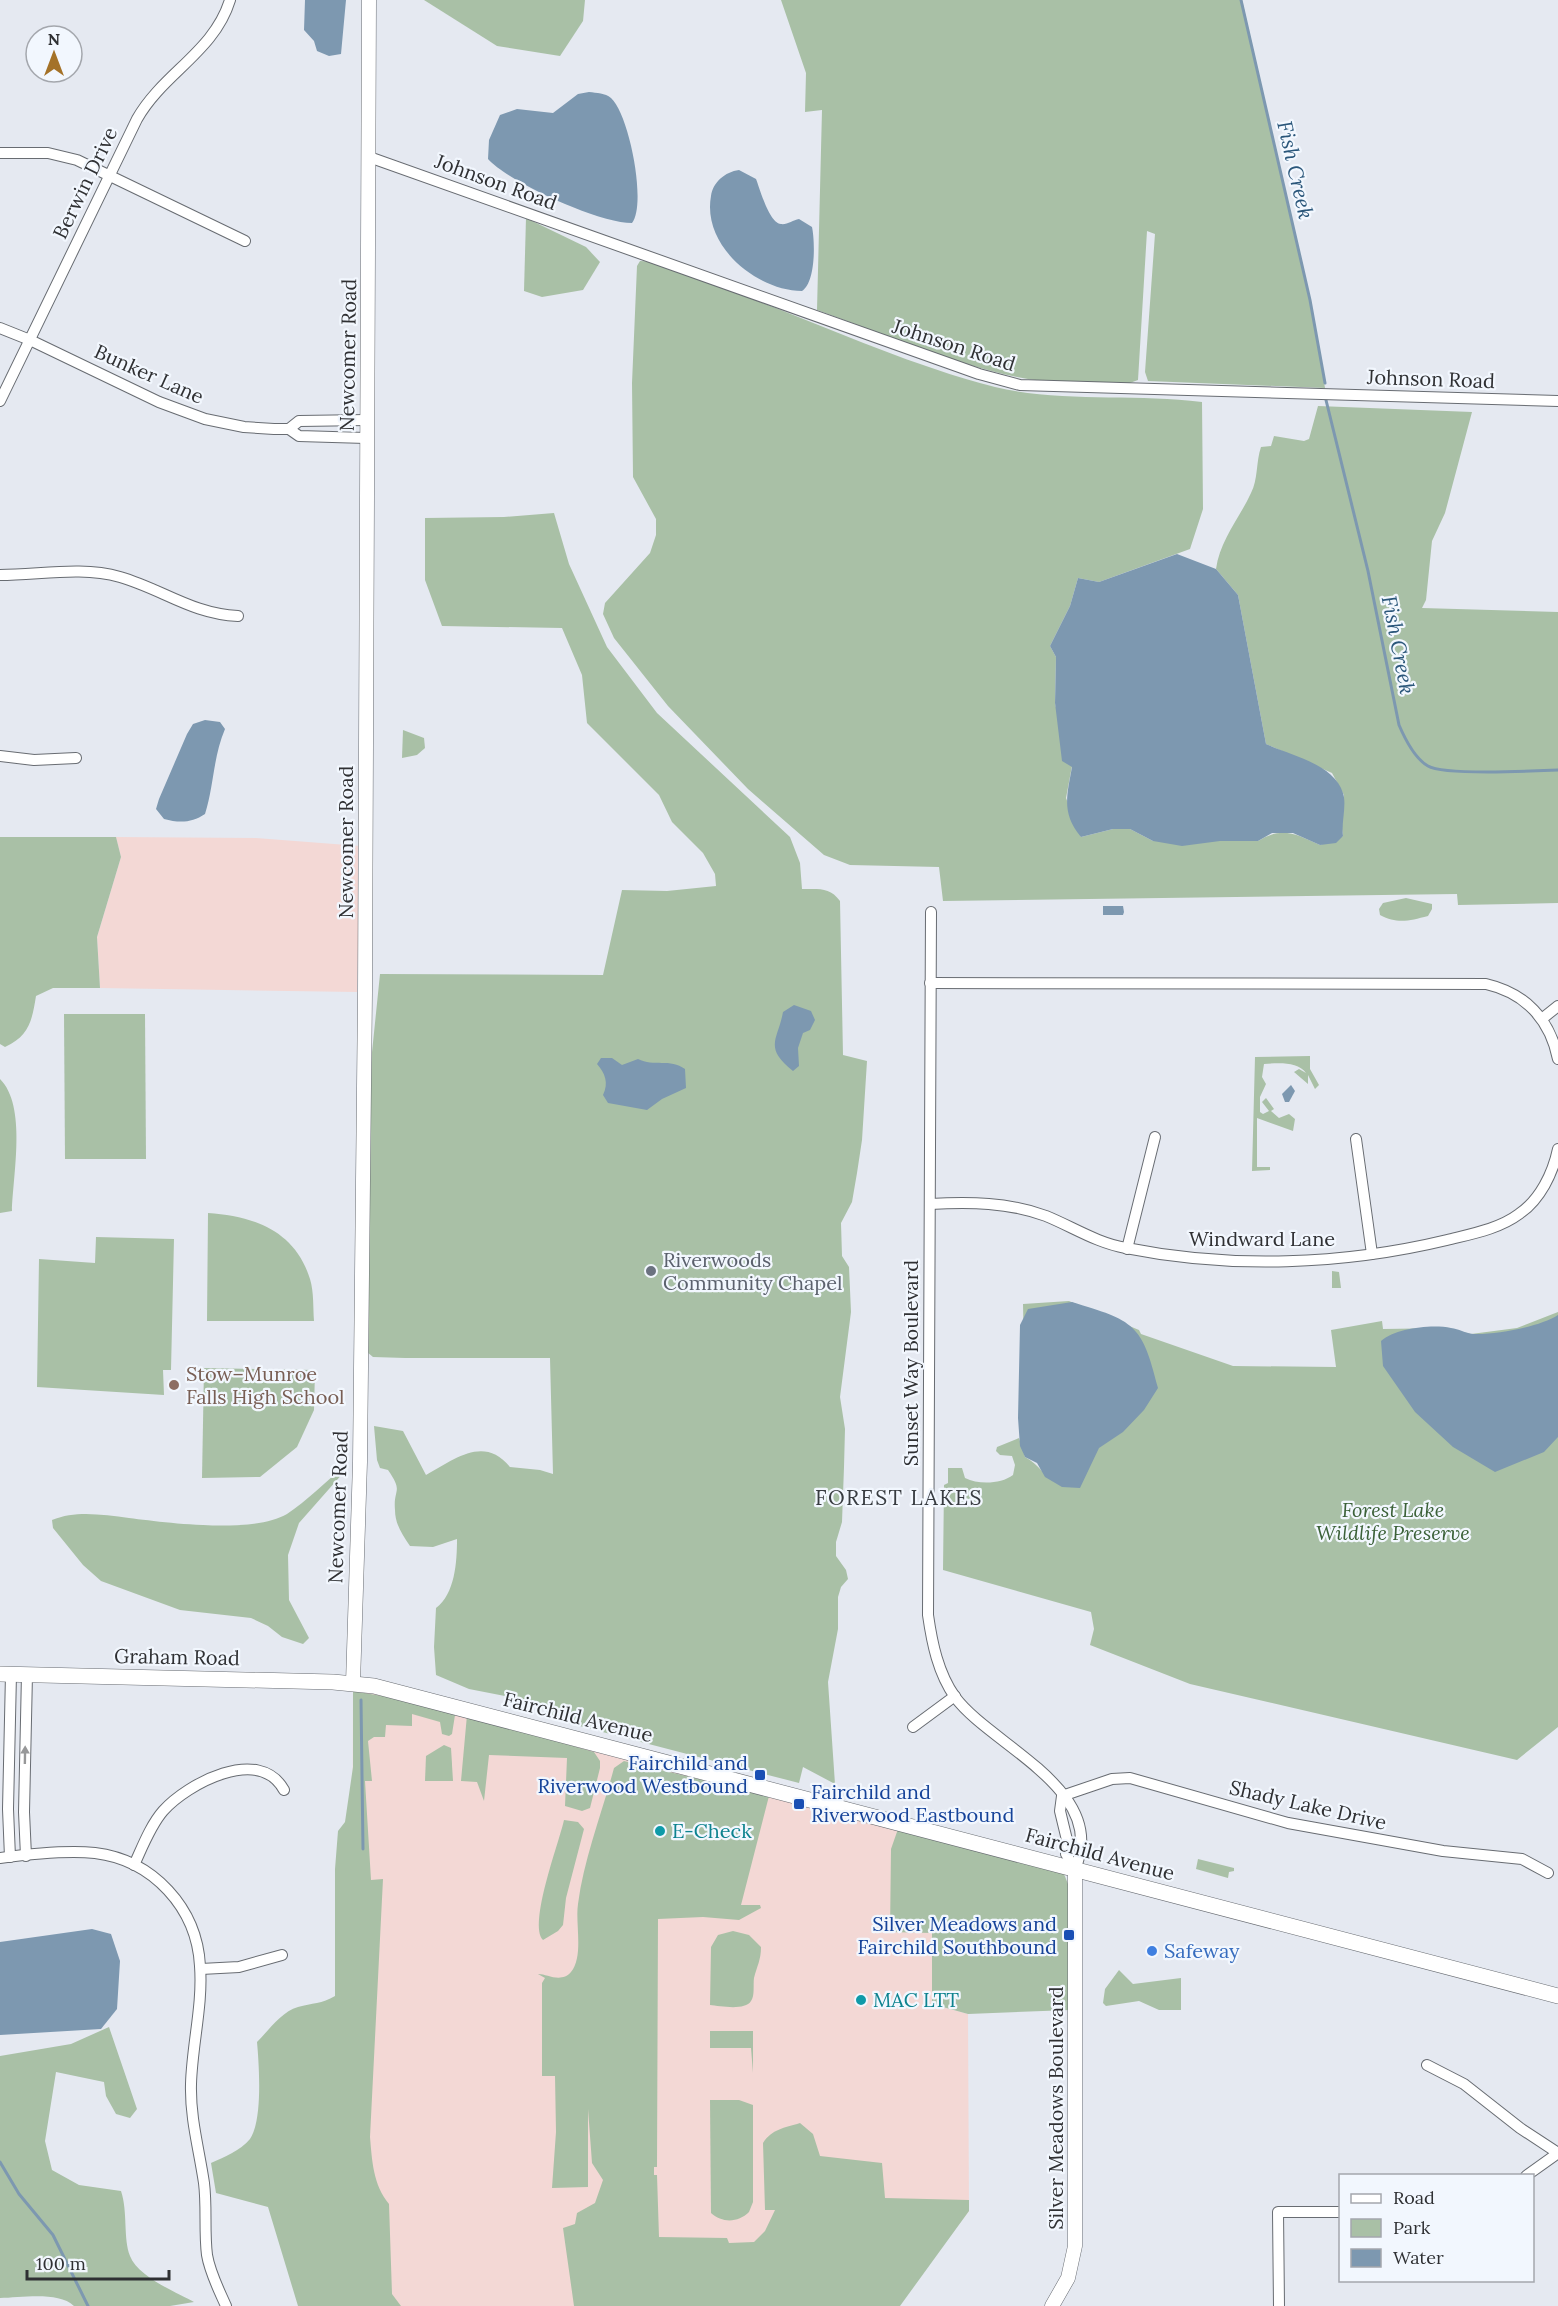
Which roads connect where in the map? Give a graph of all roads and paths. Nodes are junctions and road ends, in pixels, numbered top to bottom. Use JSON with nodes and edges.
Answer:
{"nodes":[{"id":1,"x":230,"y":0,"type":"edge"},
{"id":2,"x":369,"y":0,"type":"edge"},
{"id":3,"x":0,"y":153,"type":"edge"},
{"id":4,"x":369,"y":157,"type":"junction"},
{"id":5,"x":110,"y":175,"type":"junction"},
{"id":6,"x":245,"y":241,"type":"dead end"},
{"id":7,"x":0,"y":328,"type":"edge"},
{"id":8,"x":30,"y":339,"type":"junction"},
{"id":9,"x":0,"y":401,"type":"edge"},
{"id":10,"x":1558,"y":401,"type":"edge"},
{"id":11,"x":367,"y":420,"type":"junction"},
{"id":12,"x":289,"y":429,"type":"junction"},
{"id":13,"x":366,"y":438,"type":"junction"},
{"id":14,"x":0,"y":574,"type":"edge"},
{"id":15,"x":238,"y":616,"type":"dead end"},
{"id":16,"x":0,"y":756,"type":"edge"},
{"id":17,"x":76,"y":758,"type":"dead end"},
{"id":18,"x":931,"y":912,"type":"dead end"},
{"id":19,"x":930,"y":984,"type":"junction"},
{"id":20,"x":1558,"y":1006,"type":"edge"},
{"id":21,"x":1542,"y":1018,"type":"junction"},
{"id":22,"x":1558,"y":1059,"type":"edge"},
{"id":23,"x":1155,"y":1137,"type":"dead end"},
{"id":24,"x":1356,"y":1139,"type":"dead end"},
{"id":25,"x":1558,"y":1149,"type":"edge"},
{"id":26,"x":930,"y":1204,"type":"junction"},
{"id":27,"x":1127,"y":1249,"type":"junction"},
{"id":28,"x":1372,"y":1254,"type":"junction"},
{"id":29,"x":5,"y":1674,"type":"edge"},
{"id":30,"x":27,"y":1674,"type":"junction"},
{"id":31,"x":353,"y":1683,"type":"junction"},
{"id":32,"x":955,"y":1696,"type":"junction"},
{"id":33,"x":913,"y":1727,"type":"dead end"},
{"id":34,"x":10,"y":1734,"type":"junction"},
{"id":35,"x":26,"y":1735,"type":"junction"},
{"id":36,"x":284,"y":1790,"type":"dead end"},
{"id":37,"x":8,"y":1791,"type":"junction"},
{"id":38,"x":24,"y":1791,"type":"junction"},
{"id":39,"x":1062,"y":1797,"type":"junction"},
{"id":40,"x":26,"y":1856,"type":"junction"},
{"id":41,"x":5,"y":1858,"type":"edge"},
{"id":42,"x":134,"y":1865,"type":"junction"},
{"id":43,"x":1075,"y":1869,"type":"junction"},
{"id":44,"x":1548,"y":1873,"type":"dead end"},
{"id":45,"x":282,"y":1955,"type":"dead end"},
{"id":46,"x":201,"y":1969,"type":"junction"},
{"id":47,"x":1558,"y":1996,"type":"edge"},
{"id":48,"x":1427,"y":2065,"type":"dead end"},
{"id":49,"x":1558,"y":2153,"type":"edge"},
{"id":50,"x":1527,"y":2174,"type":"edge"},
{"id":51,"x":1339,"y":2212,"type":"edge"},
{"id":52,"x":226,"y":2306,"type":"edge"},
{"id":53,"x":1052,"y":2306,"type":"edge"},
{"id":54,"x":1279,"y":2306,"type":"edge"}],
"edges":[{"from":1,"to":5,"type":"street","name":"Berwin Drive"},
{"from":2,"to":4,"type":"street","name":"Newcomer Road"},
{"from":3,"to":5,"type":"street"},
{"from":4,"to":10,"type":"street","name":"Johnson Road"},
{"from":4,"to":11,"type":"street","name":"Newcomer Road"},
{"from":5,"to":6,"type":"street"},
{"from":5,"to":8,"type":"street","name":"Berwin Drive"},
{"from":7,"to":8,"type":"street","name":"Bunker Lane"},
{"from":8,"to":9,"type":"street","name":"Berwin Drive"},
{"from":8,"to":12,"type":"street","name":"Bunker Lane"},
{"from":11,"to":12,"type":"street","name":"Bunker Lane"},
{"from":11,"to":13,"type":"street","name":"Newcomer Road"},
{"from":12,"to":13,"type":"street","name":"Bunker Lane"},
{"from":13,"to":31,"type":"street","name":"Newcomer Road"},
{"from":14,"to":15,"type":"street"},
{"from":16,"to":17,"type":"street"},
{"from":18,"to":19,"type":"street","name":"Sunset Way Boulevard"},
{"from":19,"to":21,"type":"street"},
{"from":19,"to":26,"type":"street","name":"Sunset Way Boulevard"},
{"from":20,"to":21,"type":"street"},
{"from":21,"to":22,"type":"street"},
{"from":23,"to":27,"type":"street"},
{"from":24,"to":28,"type":"street"},
{"from":25,"to":28,"type":"street","name":"Windward Lane"},
{"from":26,"to":27,"type":"street","name":"Windward Lane"},
{"from":26,"to":32,"type":"street","name":"Sunset Way Boulevard"},
{"from":27,"to":28,"type":"street","name":"Windward Lane"},
{"from":29,"to":30,"type":"main road","name":"Graham Road"},
{"from":29,"to":34,"type":"street"},
{"from":30,"to":31,"type":"main road","name":"Graham Road"},
{"from":30,"to":35,"type":"street"},
{"from":31,"to":43,"type":"main road","name":"Fairchild Avenue"},
{"from":32,"to":33,"type":"street"},
{"from":32,"to":39,"type":"street","name":"Sunset Way Boulevard"},
{"from":34,"to":35,"type":"street"},
{"from":34,"to":37,"type":"street"},
{"from":38,"to":35,"type":"street","one_way":true},
{"from":36,"to":42,"type":"street"},
{"from":37,"to":38,"type":"street"},
{"from":37,"to":41,"type":"street"},
{"from":38,"to":40,"type":"street"},
{"from":39,"to":43,"type":"street"},
{"from":39,"to":44,"type":"street","name":"Shady Lake Drive"},
{"from":40,"to":41,"type":"street"},
{"from":40,"to":42,"type":"street"},
{"from":42,"to":46,"type":"street"},
{"from":43,"to":47,"type":"main road","name":"Fairchild Avenue"},
{"from":43,"to":53,"type":"street","name":"Silver Meadows Boulevard"},
{"from":45,"to":46,"type":"street"},
{"from":46,"to":52,"type":"street"},
{"from":48,"to":49,"type":"street"},
{"from":49,"to":50,"type":"street"},
{"from":51,"to":54,"type":"street"}]}
